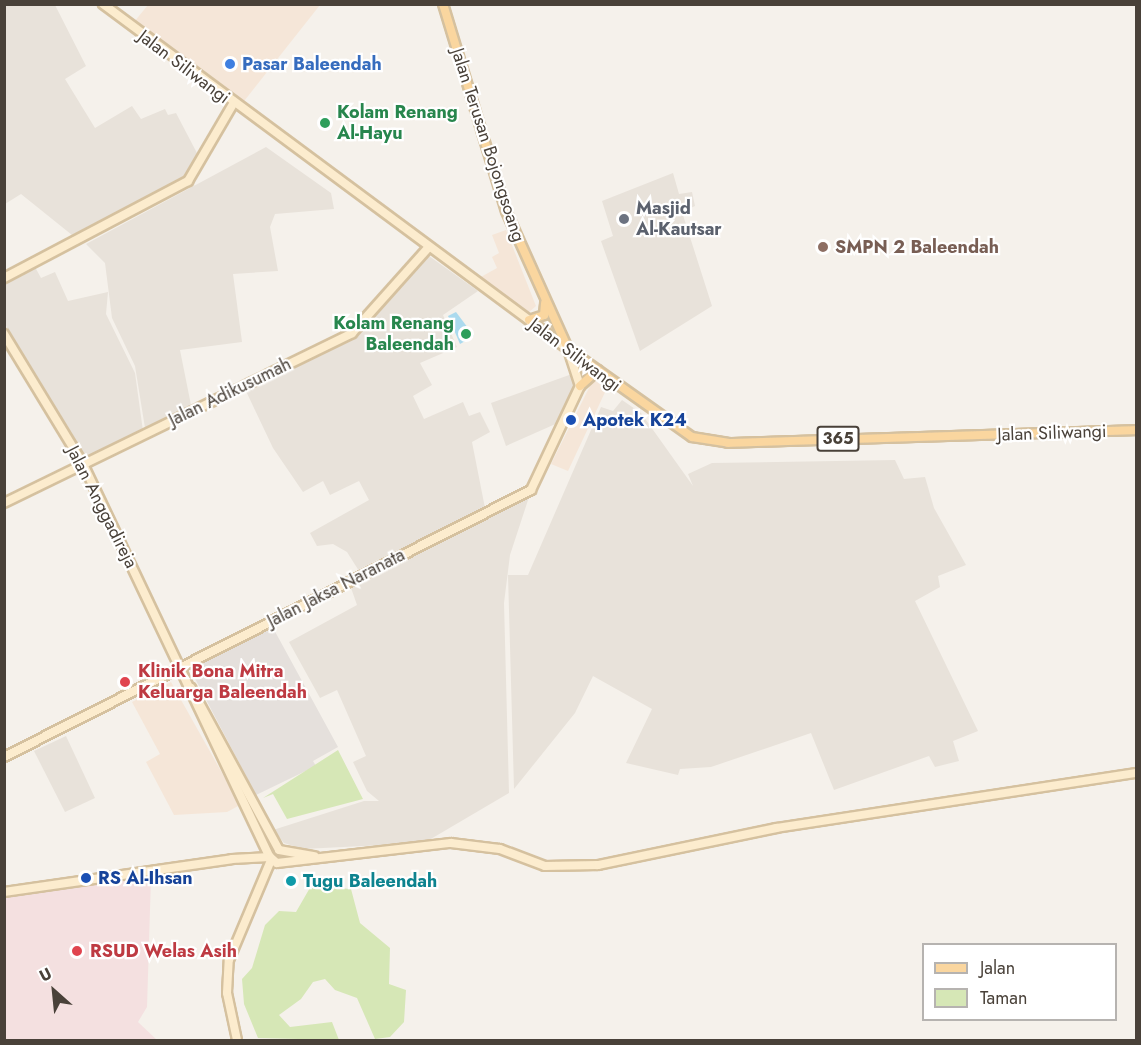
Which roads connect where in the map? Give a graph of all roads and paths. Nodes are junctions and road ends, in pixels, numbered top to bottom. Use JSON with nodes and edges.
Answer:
{"nodes":[{"id":1,"x":102,"y":4,"type":"edge"},
{"id":2,"x":443,"y":4,"type":"edge"},
{"id":3,"x":233,"y":104,"type":"junction"},
{"id":4,"x":429,"y":248,"type":"junction"},
{"id":5,"x":4,"y":278,"type":"edge"},
{"id":6,"x":545,"y":302,"type":"junction"},
{"id":7,"x":529,"y":320,"type":"junction"},
{"id":8,"x":4,"y":334,"type":"edge"},
{"id":9,"x":568,"y":349,"type":"junction"},
{"id":10,"x":598,"y":370,"type":"junction"},
{"id":11,"x":580,"y":386,"type":"junction"},
{"id":12,"x":1137,"y":430,"type":"edge"},
{"id":13,"x":83,"y":464,"type":"junction"},
{"id":14,"x":4,"y":503,"type":"edge"},
{"id":15,"x":180,"y":667,"type":"junction"},
{"id":16,"x":4,"y":757,"type":"edge"},
{"id":17,"x":1137,"y":773,"type":"edge"},
{"id":18,"x":276,"y":857,"type":"junction"},
{"id":19,"x":4,"y":892,"type":"edge"},
{"id":20,"x":237,"y":1041,"type":"edge"}],
"edges":[{"from":1,"to":3,"type":"main road","name":"Jalan Siliwangi"},
{"from":2,"to":6,"type":"main road","name":"Jalan Terusan Bojongsoang","number":"365"},
{"from":3,"to":4,"type":"main road","name":"Jalan Siliwangi"},
{"from":3,"to":5,"type":"main road"},
{"from":4,"to":7,"type":"main road","name":"Jalan Siliwangi"},
{"from":4,"to":13,"type":"main road","name":"Jalan Adikusumah"},
{"from":6,"to":7,"type":"main road"},
{"from":6,"to":9,"type":"main road","name":"Jalan Terusan Bojongsoang","number":"365"},
{"from":7,"to":9,"type":"main road","name":"Jalan Siliwangi"},
{"from":8,"to":13,"type":"main road","name":"Jalan Anggadireja"},
{"from":9,"to":10,"type":"main road","name":"Jalan Siliwangi","number":"365"},
{"from":9,"to":11,"type":"main road"},
{"from":10,"to":11,"type":"main road"},
{"from":10,"to":12,"type":"main road","name":"Jalan Siliwangi","number":"365"},
{"from":11,"to":15,"type":"main road","name":"Jalan Jaksa Naranata"},
{"from":13,"to":14,"type":"main road","name":"Jalan Adikusumah"},
{"from":13,"to":15,"type":"main road","name":"Jalan Anggadireja"},
{"from":15,"to":16,"type":"main road","name":"Jalan Jaksa Naranata"},
{"from":15,"to":18,"type":"main road","name":"Jalan Anggadireja"},
{"from":17,"to":18,"type":"main road"},
{"from":18,"to":19,"type":"main road"},
{"from":18,"to":20,"type":"main road"}]}
